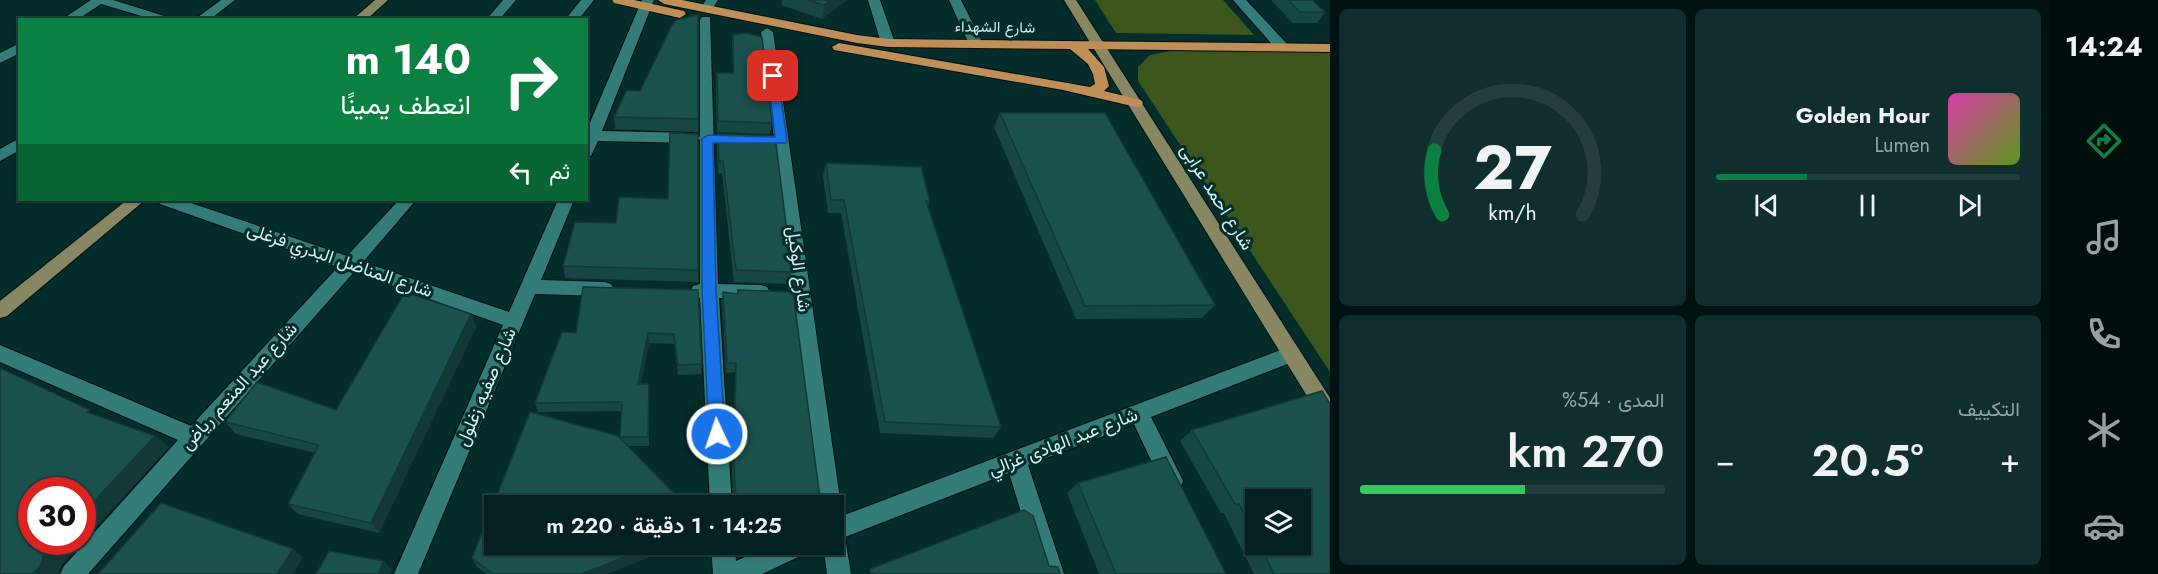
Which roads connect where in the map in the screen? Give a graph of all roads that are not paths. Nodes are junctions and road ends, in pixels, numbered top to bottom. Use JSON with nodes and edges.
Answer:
{"nodes":[{"id":1,"x":99,"y":0,"type":"edge"},
{"id":2,"x":229,"y":0,"type":"edge"},
{"id":3,"x":382,"y":0,"type":"edge"},
{"id":4,"x":510,"y":0,"type":"edge"},
{"id":5,"x":588,"y":0,"type":"edge"},
{"id":6,"x":618,"y":0,"type":"edge"},
{"id":7,"x":664,"y":0,"type":"edge"},
{"id":8,"x":874,"y":0,"type":"edge"},
{"id":9,"x":955,"y":0,"type":"edge"},
{"id":10,"x":1070,"y":0,"type":"edge"},
{"id":11,"x":1239,"y":0,"type":"edge"},
{"id":12,"x":646,"y":4,"type":"edge"},
{"id":13,"x":708,"y":9,"type":"edge"},
{"id":14,"x":70,"y":18,"type":"edge"},
{"id":15,"x":164,"y":18,"type":"edge"},
{"id":16,"x":203,"y":18,"type":"edge"},
{"id":17,"x":360,"y":18,"type":"edge"},
{"id":18,"x":494,"y":18,"type":"edge"},
{"id":19,"x":573,"y":18,"type":"edge"},
{"id":20,"x":767,"y":32,"type":"junction"},
{"id":21,"x":888,"y":43,"type":"junction"},
{"id":22,"x":976,"y":44,"type":"junction"},
{"id":23,"x":1068,"y":45,"type":"junction"},
{"id":24,"x":1099,"y":45,"type":"junction"},
{"id":25,"x":18,"y":48,"type":"edge"},
{"id":26,"x":1283,"y":48,"type":"junction"},
{"id":27,"x":1330,"y":48,"type":"edge"},
{"id":28,"x":0,"y":59,"type":"edge"},
{"id":29,"x":1094,"y":91,"type":"junction"},
{"id":30,"x":1136,"y":103,"type":"junction"},
{"id":31,"x":591,"y":133,"type":"edge"},
{"id":32,"x":713,"y":139,"type":"junction"},
{"id":33,"x":13,"y":145,"type":"edge"},
{"id":34,"x":0,"y":156,"type":"edge"},
{"id":35,"x":135,"y":201,"type":"edge"},
{"id":36,"x":169,"y":201,"type":"edge"},
{"id":37,"x":407,"y":201,"type":"edge"},
{"id":38,"x":566,"y":201,"type":"edge"},
{"id":39,"x":351,"y":263,"type":"junction"},
{"id":40,"x":529,"y":287,"type":"junction"},
{"id":41,"x":619,"y":289,"type":"edge"},
{"id":42,"x":687,"y":291,"type":"edge"},
{"id":43,"x":709,"y":291,"type":"junction"},
{"id":44,"x":802,"y":293,"type":"junction"},
{"id":45,"x":0,"y":311,"type":"edge"},
{"id":46,"x":514,"y":321,"type":"junction"},
{"id":47,"x":0,"y":353,"type":"edge"},
{"id":48,"x":1291,"y":354,"type":"junction"},
{"id":49,"x":1139,"y":413,"type":"junction"},
{"id":50,"x":1330,"y":416,"type":"edge"},
{"id":51,"x":193,"y":437,"type":"junction"},
{"id":52,"x":1016,"y":460,"type":"junction"},
{"id":53,"x":720,"y":495,"type":"edge"},
{"id":54,"x":829,"y":495,"type":"edge"},
{"id":55,"x":1181,"y":499,"type":"edge"},
{"id":56,"x":844,"y":526,"type":"edge"},
{"id":57,"x":724,"y":555,"type":"edge"},
{"id":58,"x":777,"y":555,"type":"edge"},
{"id":59,"x":836,"y":555,"type":"edge"},
{"id":60,"x":72,"y":574,"type":"edge"},
{"id":61,"x":406,"y":574,"type":"edge"},
{"id":62,"x":725,"y":574,"type":"edge"},
{"id":63,"x":735,"y":574,"type":"edge"},
{"id":64,"x":839,"y":574,"type":"edge"},
{"id":65,"x":1052,"y":574,"type":"edge"}],
"edges":[{"from":1,"to":14,"type":"street"},
{"from":1,"to":15,"type":"street"},
{"from":2,"to":16,"type":"street"},
{"from":3,"to":17,"type":"main road"},
{"from":4,"to":18,"type":"street"},
{"from":5,"to":19,"type":"street"},
{"from":6,"to":12,"type":"highway","name":"شارع الشهداء"},
{"from":7,"to":13,"type":"highway","name":"شارع الشهداء"},
{"from":8,"to":21,"type":"street"},
{"from":9,"to":22,"type":"street"},
{"from":10,"to":24,"type":"main road","name":"شارع احمد عرابى"},
{"from":11,"to":26,"type":"street"},
{"from":12,"to":13,"type":"highway","name":"شارع الشهداء"},
{"from":12,"to":31,"type":"street"},
{"from":13,"to":20,"type":"highway","name":"شارع الشهداء"},
{"from":13,"to":21,"type":"highway","name":"شارع الشهداء"},
{"from":13,"to":32,"type":"street"},
{"from":20,"to":29,"type":"highway","name":"شارع الشهداء"},
{"from":20,"to":44,"type":"street","name":"شارع الوكيل"},
{"from":21,"to":22,"type":"highway","name":"شارع الشهداء"},
{"from":22,"to":23,"type":"highway","name":"شارع الشهداء"},
{"from":23,"to":24,"type":"highway","name":"شارع الشهداء"},
{"from":23,"to":29,"type":"highway"},
{"from":24,"to":26,"type":"highway","name":"شارع الشهداء"},
{"from":24,"to":30,"type":"main road","name":"شارع احمد عرابى"},
{"from":25,"to":28,"type":"street"},
{"from":26,"to":27,"type":"highway","name":"شارع الشهداء"},
{"from":29,"to":30,"type":"highway","name":"شارع الشهداء"},
{"from":30,"to":48,"type":"main road","name":"شارع احمد عرابى"},
{"from":31,"to":32,"type":"street"},
{"from":32,"to":43,"type":"street"},
{"from":33,"to":34,"type":"street"},
{"from":35,"to":45,"type":"main road"},
{"from":36,"to":39,"type":"street","name":"شارع المناضل البدري فرغلى"},
{"from":37,"to":39,"type":"street","name":"شارع عبد المنعم رياض"},
{"from":38,"to":40,"type":"street","name":"شارع صفيه زغلول"},
{"from":39,"to":46,"type":"street","name":"شارع المناضل البدري فرغلى"},
{"from":39,"to":51,"type":"street","name":"شارع عبد المنعم رياض"},
{"from":40,"to":41,"type":"street"},
{"from":40,"to":46,"type":"street","name":"شارع صفيه زغلول"},
{"from":42,"to":43,"type":"street"},
{"from":43,"to":44,"type":"street"},
{"from":43,"to":53,"type":"street"},
{"from":44,"to":54,"type":"street","name":"شارع الوكيل"},
{"from":46,"to":61,"type":"street","name":"شارع صفيه زغلول"},
{"from":47,"to":51,"type":"street"},
{"from":48,"to":49,"type":"street","name":"شارع عبد الهادى غزالي"},
{"from":48,"to":50,"type":"main road","name":"شارع احمد عرابى"},
{"from":49,"to":52,"type":"street","name":"شارع عبد الهادى غزالي"},
{"from":49,"to":55,"type":"street"},
{"from":51,"to":60,"type":"street","name":"شارع عبد المنعم رياض"},
{"from":52,"to":56,"type":"street","name":"شارع عبد الهادى غزالي"},
{"from":52,"to":65,"type":"street"},
{"from":57,"to":62,"type":"street"},
{"from":58,"to":63,"type":"street"},
{"from":59,"to":64,"type":"street"}]}
